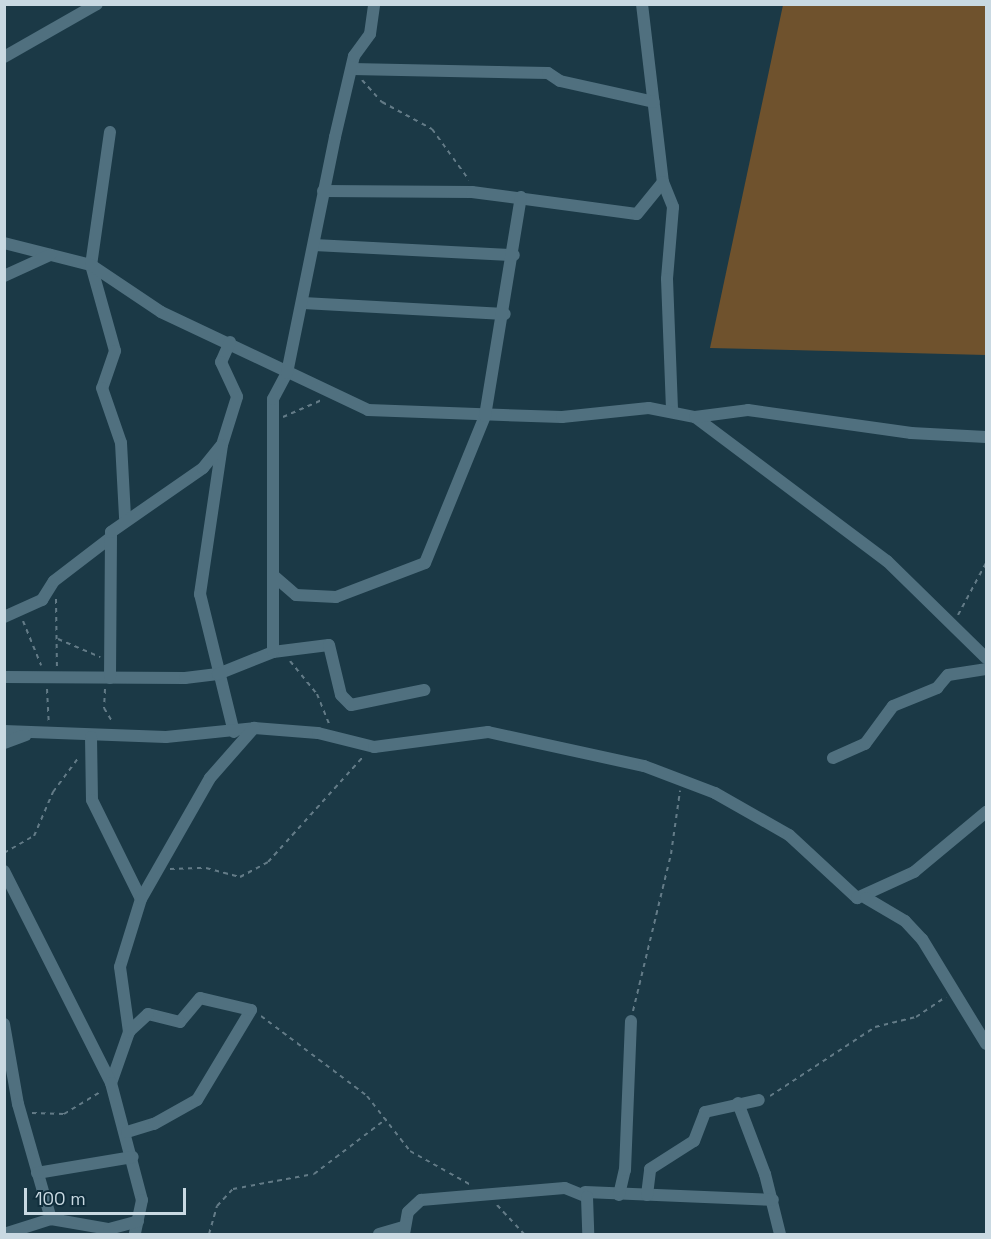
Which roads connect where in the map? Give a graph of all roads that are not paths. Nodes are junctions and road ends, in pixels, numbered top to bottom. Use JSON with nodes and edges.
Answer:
{"nodes":[{"id":1,"x":97,"y":4,"type":"edge"},
{"id":2,"x":374,"y":4,"type":"edge"},
{"id":3,"x":642,"y":4,"type":"edge"},
{"id":4,"x":75,"y":10,"type":"edge"},
{"id":5,"x":4,"y":57,"type":"edge"},
{"id":6,"x":352,"y":69,"type":"junction"},
{"id":7,"x":654,"y":102,"type":"junction"},
{"id":8,"x":110,"y":132,"type":"dead end"},
{"id":9,"x":663,"y":182,"type":"junction"},
{"id":10,"x":323,"y":191,"type":"junction"},
{"id":11,"x":521,"y":197,"type":"junction"},
{"id":12,"x":4,"y":243,"type":"edge"},
{"id":13,"x":314,"y":245,"type":"junction"},
{"id":14,"x":50,"y":255,"type":"junction"},
{"id":15,"x":514,"y":255,"type":"junction"},
{"id":16,"x":90,"y":265,"type":"junction"},
{"id":17,"x":4,"y":276,"type":"edge"},
{"id":18,"x":303,"y":303,"type":"junction"},
{"id":19,"x":505,"y":314,"type":"junction"},
{"id":20,"x":230,"y":342,"type":"junction"},
{"id":21,"x":287,"y":373,"type":"junction"},
{"id":22,"x":672,"y":410,"type":"junction"},
{"id":23,"x":485,"y":416,"type":"junction"},
{"id":24,"x":695,"y":417,"type":"junction"},
{"id":25,"x":987,"y":437,"type":"edge"},
{"id":26,"x":222,"y":445,"type":"junction"},
{"id":27,"x":125,"y":518,"type":"junction"},
{"id":28,"x":109,"y":539,"type":"junction"},
{"id":29,"x":274,"y":576,"type":"junction"},
{"id":30,"x":4,"y":617,"type":"edge"},
{"id":31,"x":273,"y":652,"type":"junction"},
{"id":32,"x":987,"y":658,"type":"edge"},
{"id":33,"x":987,"y":669,"type":"edge"},
{"id":34,"x":218,"y":674,"type":"junction"},
{"id":35,"x":4,"y":677,"type":"edge"},
{"id":36,"x":108,"y":677,"type":"junction"},
{"id":37,"x":424,"y":690,"type":"dead end"},
{"id":38,"x":254,"y":728,"type":"junction"},
{"id":39,"x":4,"y":731,"type":"edge"},
{"id":40,"x":234,"y":732,"type":"junction"},
{"id":41,"x":27,"y":734,"type":"junction"},
{"id":42,"x":91,"y":738,"type":"junction"},
{"id":43,"x":4,"y":743,"type":"edge"},
{"id":44,"x":833,"y":759,"type":"dead end"},
{"id":45,"x":987,"y":813,"type":"edge"},
{"id":46,"x":4,"y":871,"type":"edge"},
{"id":47,"x":6,"y":884,"type":"edge"},
{"id":48,"x":866,"y":898,"type":"junction"},
{"id":49,"x":141,"y":899,"type":"junction"},
{"id":50,"x":631,"y":1021,"type":"road end"},
{"id":51,"x":4,"y":1024,"type":"edge"},
{"id":52,"x":129,"y":1032,"type":"junction"},
{"id":53,"x":987,"y":1044,"type":"edge"},
{"id":54,"x":111,"y":1083,"type":"junction"},
{"id":55,"x":759,"y":1100,"type":"road end"},
{"id":56,"x":738,"y":1103,"type":"junction"},
{"id":57,"x":127,"y":1132,"type":"junction"},
{"id":58,"x":133,"y":1158,"type":"junction"},
{"id":59,"x":37,"y":1173,"type":"junction"},
{"id":60,"x":585,"y":1192,"type":"junction"},
{"id":61,"x":619,"y":1195,"type":"junction"},
{"id":62,"x":647,"y":1196,"type":"junction"},
{"id":63,"x":773,"y":1200,"type":"junction"},
{"id":64,"x":51,"y":1219,"type":"junction"},
{"id":65,"x":138,"y":1221,"type":"junction"},
{"id":66,"x":4,"y":1225,"type":"edge"},
{"id":67,"x":18,"y":1229,"type":"junction"},
{"id":68,"x":404,"y":1231,"type":"edge"},
{"id":69,"x":4,"y":1234,"type":"edge"},
{"id":70,"x":135,"y":1234,"type":"edge"},
{"id":71,"x":379,"y":1234,"type":"edge"},
{"id":72,"x":588,"y":1234,"type":"edge"},
{"id":73,"x":780,"y":1234,"type":"edge"}],
"edges":[{"from":1,"to":4,"type":"street"},
{"from":2,"to":6,"type":"street"},
{"from":3,"to":7,"type":"street"},
{"from":4,"to":5,"type":"street"},
{"from":6,"to":7,"type":"street"},
{"from":6,"to":10,"type":"street"},
{"from":7,"to":9,"type":"street"},
{"from":8,"to":16,"type":"street"},
{"from":9,"to":11,"type":"street"},
{"from":9,"to":22,"type":"street"},
{"from":10,"to":11,"type":"street"},
{"from":10,"to":13,"type":"street"},
{"from":11,"to":15,"type":"street"},
{"from":12,"to":14,"type":"street"},
{"from":13,"to":15,"type":"street"},
{"from":13,"to":18,"type":"street"},
{"from":14,"to":16,"type":"street"},
{"from":14,"to":17,"type":"street"},
{"from":15,"to":19,"type":"street"},
{"from":16,"to":20,"type":"street"},
{"from":16,"to":27,"type":"street"},
{"from":18,"to":19,"type":"street"},
{"from":18,"to":21,"type":"street"},
{"from":19,"to":23,"type":"street"},
{"from":20,"to":21,"type":"street"},
{"from":20,"to":26,"type":"street"},
{"from":21,"to":23,"type":"street"},
{"from":21,"to":29,"type":"street"},
{"from":22,"to":23,"type":"street"},
{"from":22,"to":24,"type":"street"},
{"from":23,"to":29,"type":"street"},
{"from":24,"to":25,"type":"street"},
{"from":24,"to":32,"type":"street"},
{"from":26,"to":27,"type":"street"},
{"from":26,"to":34,"type":"street"},
{"from":27,"to":28,"type":"street"},
{"from":28,"to":30,"type":"street"},
{"from":28,"to":36,"type":"street"},
{"from":29,"to":31,"type":"street"},
{"from":31,"to":34,"type":"street"},
{"from":31,"to":37,"type":"street"},
{"from":33,"to":44,"type":"street"},
{"from":34,"to":36,"type":"street"},
{"from":34,"to":40,"type":"street"},
{"from":35,"to":36,"type":"street"},
{"from":38,"to":40,"type":"street"},
{"from":38,"to":48,"type":"street"},
{"from":38,"to":49,"type":"street"},
{"from":39,"to":41,"type":"street"},
{"from":40,"to":42,"type":"street"},
{"from":41,"to":42,"type":"street"},
{"from":41,"to":43,"type":"street"},
{"from":42,"to":49,"type":"street"},
{"from":45,"to":48,"type":"street"},
{"from":46,"to":47,"type":"street"},
{"from":47,"to":54,"type":"street"},
{"from":48,"to":53,"type":"street"},
{"from":49,"to":52,"type":"street"},
{"from":50,"to":61,"type":"street"},
{"from":51,"to":59,"type":"street"},
{"from":52,"to":54,"type":"street"},
{"from":52,"to":57,"type":"street"},
{"from":54,"to":57,"type":"street"},
{"from":55,"to":56,"type":"street"},
{"from":56,"to":62,"type":"street"},
{"from":56,"to":63,"type":"street"},
{"from":57,"to":58,"type":"street"},
{"from":58,"to":59,"type":"street"},
{"from":58,"to":65,"type":"street"},
{"from":59,"to":64,"type":"street"},
{"from":60,"to":61,"type":"street"},
{"from":60,"to":68,"type":"street"},
{"from":60,"to":72,"type":"street"},
{"from":61,"to":62,"type":"street"},
{"from":62,"to":63,"type":"street"},
{"from":63,"to":73,"type":"street"},
{"from":64,"to":65,"type":"street"},
{"from":64,"to":67,"type":"street"},
{"from":65,"to":70,"type":"street"},
{"from":66,"to":67,"type":"street"},
{"from":67,"to":69,"type":"street"},
{"from":68,"to":71,"type":"street"}]}
